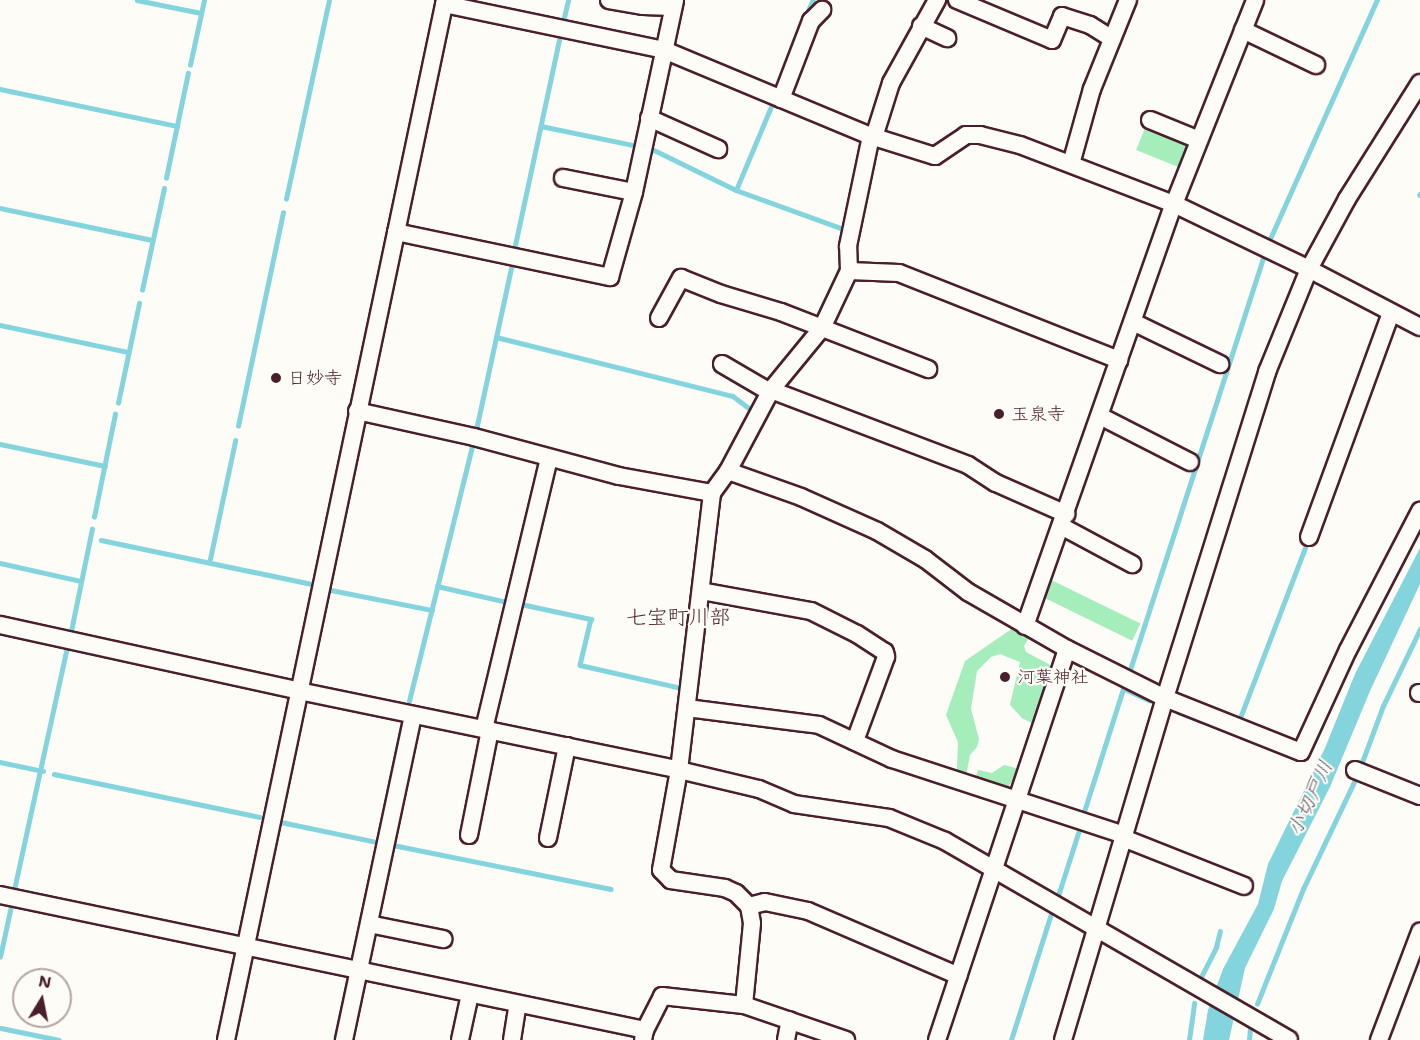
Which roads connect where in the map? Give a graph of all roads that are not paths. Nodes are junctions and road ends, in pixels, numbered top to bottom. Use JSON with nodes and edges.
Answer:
{"nodes":[{"id":1,"x":609,"y":0,"type":"edge"},
{"id":2,"x":937,"y":0,"type":"edge"},
{"id":3,"x":957,"y":0,"type":"edge"},
{"id":4,"x":1128,"y":0,"type":"edge"},
{"id":5,"x":1255,"y":0,"type":"edge"},
{"id":6,"x":444,"y":2,"type":"edge"},
{"id":7,"x":674,"y":3,"type":"edge"},
{"id":8,"x":822,"y":10,"type":"dead end"},
{"id":9,"x":921,"y":26,"type":"junction"},
{"id":10,"x":1243,"y":30,"type":"junction"},
{"id":11,"x":946,"y":38,"type":"dead end"},
{"id":12,"x":1112,"y":39,"type":"junction"},
{"id":13,"x":664,"y":50,"type":"junction"},
{"id":14,"x":1316,"y":65,"type":"dead end"},
{"id":15,"x":1420,"y":83,"type":"edge"},
{"id":16,"x":782,"y":99,"type":"junction"},
{"id":17,"x":1414,"y":106,"type":"edge"},
{"id":18,"x":650,"y":118,"type":"junction"},
{"id":19,"x":1150,"y":120,"type":"dead end"},
{"id":20,"x":873,"y":136,"type":"junction"},
{"id":21,"x":1199,"y":140,"type":"junction"},
{"id":22,"x":718,"y":149,"type":"dead end"},
{"id":23,"x":1071,"y":164,"type":"junction"},
{"id":24,"x":563,"y":178,"type":"dead end"},
{"id":25,"x":634,"y":192,"type":"junction"},
{"id":26,"x":1174,"y":204,"type":"junction"},
{"id":27,"x":396,"y":232,"type":"junction"},
{"id":28,"x":1310,"y":269,"type":"junction"},
{"id":29,"x":849,"y":271,"type":"junction"},
{"id":30,"x":1391,"y":313,"type":"junction"},
{"id":31,"x":659,"y":318,"type":"dead end"},
{"id":32,"x":1133,"y":322,"type":"junction"},
{"id":33,"x":1420,"y":327,"type":"edge"},
{"id":34,"x":822,"y":328,"type":"junction"},
{"id":35,"x":1119,"y":360,"type":"junction"},
{"id":36,"x":722,"y":364,"type":"dead end"},
{"id":37,"x":1220,"y":364,"type":"dead end"},
{"id":38,"x":928,"y":369,"type":"dead end"},
{"id":39,"x":770,"y":391,"type":"junction"},
{"id":40,"x":357,"y":411,"type":"junction"},
{"id":41,"x":1100,"y":416,"type":"junction"},
{"id":42,"x":549,"y":459,"type":"junction"},
{"id":43,"x":1190,"y":462,"type":"dead end"},
{"id":44,"x":728,"y":471,"type":"junction"},
{"id":45,"x":712,"y":494,"type":"junction"},
{"id":46,"x":1420,"y":511,"type":"edge"},
{"id":47,"x":1063,"y":520,"type":"junction"},
{"id":48,"x":1309,"y":537,"type":"dead end"},
{"id":49,"x":1132,"y":564,"type":"dead end"},
{"id":50,"x":701,"y":591,"type":"junction"},
{"id":51,"x":0,"y":625,"type":"edge"},
{"id":52,"x":1024,"y":626,"type":"junction"},
{"id":53,"x":1067,"y":650,"type":"junction"},
{"id":54,"x":299,"y":692,"type":"junction"},
{"id":55,"x":1165,"y":698,"type":"junction"},
{"id":56,"x":687,"y":708,"type":"junction"},
{"id":57,"x":413,"y":715,"type":"junction"},
{"id":58,"x":487,"y":730,"type":"junction"},
{"id":59,"x":855,"y":741,"type":"junction"},
{"id":60,"x":567,"y":746,"type":"junction"},
{"id":61,"x":679,"y":770,"type":"junction"},
{"id":62,"x":1355,"y":770,"type":"dead end"},
{"id":63,"x":1420,"y":796,"type":"edge"},
{"id":64,"x":1017,"y":799,"type":"junction"},
{"id":65,"x":470,"y":835,"type":"dead end"},
{"id":66,"x":1123,"y":836,"type":"junction"},
{"id":67,"x":548,"y":838,"type":"dead end"},
{"id":68,"x":995,"y":869,"type":"junction"},
{"id":69,"x":1244,"y":886,"type":"dead end"},
{"id":70,"x":0,"y":895,"type":"edge"},
{"id":71,"x":749,"y":906,"type":"junction"},
{"id":72,"x":369,"y":924,"type":"junction"},
{"id":73,"x":1098,"y":930,"type":"junction"},
{"id":74,"x":1420,"y":932,"type":"edge"},
{"id":75,"x":443,"y":939,"type":"dead end"},
{"id":76,"x":246,"y":946,"type":"junction"},
{"id":77,"x":360,"y":971,"type":"junction"},
{"id":78,"x":958,"y":976,"type":"junction"},
{"id":79,"x":470,"y":994,"type":"junction"},
{"id":80,"x":519,"y":1004,"type":"junction"},
{"id":81,"x":744,"y":1005,"type":"junction"},
{"id":82,"x":790,"y":1020,"type":"junction"},
{"id":83,"x":644,"y":1035,"type":"edge"},
{"id":84,"x":226,"y":1040,"type":"edge"},
{"id":85,"x":344,"y":1040,"type":"edge"},
{"id":86,"x":460,"y":1040,"type":"edge"},
{"id":87,"x":512,"y":1040,"type":"edge"},
{"id":88,"x":786,"y":1040,"type":"edge"},
{"id":89,"x":846,"y":1040,"type":"edge"},
{"id":90,"x":937,"y":1040,"type":"edge"},
{"id":91,"x":1063,"y":1040,"type":"edge"},
{"id":92,"x":1289,"y":1040,"type":"edge"},
{"id":93,"x":1379,"y":1040,"type":"edge"}],
"edges":[{"from":1,"to":7,"type":"street"},
{"from":2,"to":9,"type":"street"},
{"from":3,"to":12,"type":"street"},
{"from":4,"to":12,"type":"street"},
{"from":5,"to":10,"type":"street"},
{"from":6,"to":13,"type":"street"},
{"from":6,"to":27,"type":"street"},
{"from":7,"to":13,"type":"street"},
{"from":8,"to":16,"type":"street"},
{"from":9,"to":11,"type":"street"},
{"from":9,"to":20,"type":"street"},
{"from":10,"to":14,"type":"street"},
{"from":10,"to":21,"type":"street"},
{"from":12,"to":23,"type":"street"},
{"from":13,"to":16,"type":"street"},
{"from":13,"to":18,"type":"street"},
{"from":15,"to":17,"type":"street"},
{"from":16,"to":20,"type":"street"},
{"from":17,"to":28,"type":"street"},
{"from":18,"to":22,"type":"street"},
{"from":18,"to":25,"type":"street"},
{"from":19,"to":21,"type":"street"},
{"from":20,"to":23,"type":"street"},
{"from":20,"to":29,"type":"street"},
{"from":21,"to":26,"type":"street"},
{"from":23,"to":26,"type":"street"},
{"from":24,"to":25,"type":"street"},
{"from":25,"to":27,"type":"street"},
{"from":26,"to":28,"type":"street"},
{"from":26,"to":32,"type":"street"},
{"from":27,"to":40,"type":"street"},
{"from":28,"to":30,"type":"street"},
{"from":28,"to":55,"type":"street"},
{"from":29,"to":34,"type":"street"},
{"from":29,"to":35,"type":"street"},
{"from":30,"to":33,"type":"street"},
{"from":30,"to":48,"type":"street"},
{"from":31,"to":34,"type":"street"},
{"from":32,"to":35,"type":"street"},
{"from":32,"to":37,"type":"street"},
{"from":34,"to":38,"type":"street"},
{"from":34,"to":39,"type":"street"},
{"from":35,"to":41,"type":"street"},
{"from":36,"to":39,"type":"street"},
{"from":39,"to":44,"type":"street"},
{"from":39,"to":47,"type":"street"},
{"from":40,"to":42,"type":"street"},
{"from":40,"to":54,"type":"street"},
{"from":41,"to":43,"type":"street"},
{"from":41,"to":47,"type":"street"},
{"from":42,"to":45,"type":"street"},
{"from":42,"to":58,"type":"street"},
{"from":44,"to":45,"type":"street"},
{"from":44,"to":52,"type":"street"},
{"from":45,"to":50,"type":"street"},
{"from":46,"to":55,"type":"street"},
{"from":47,"to":49,"type":"street"},
{"from":47,"to":52,"type":"street"},
{"from":50,"to":56,"type":"street"},
{"from":50,"to":59,"type":"street"},
{"from":51,"to":54,"type":"street"},
{"from":52,"to":53,"type":"street"},
{"from":53,"to":55,"type":"street"},
{"from":53,"to":64,"type":"street"},
{"from":54,"to":57,"type":"street"},
{"from":54,"to":76,"type":"street"},
{"from":55,"to":66,"type":"street"},
{"from":56,"to":59,"type":"street"},
{"from":56,"to":61,"type":"street"},
{"from":57,"to":58,"type":"street"},
{"from":57,"to":72,"type":"street"},
{"from":58,"to":60,"type":"street"},
{"from":58,"to":65,"type":"street"},
{"from":59,"to":64,"type":"street"},
{"from":60,"to":61,"type":"street"},
{"from":60,"to":67,"type":"street"},
{"from":61,"to":68,"type":"street"},
{"from":61,"to":71,"type":"street"},
{"from":62,"to":63,"type":"street"},
{"from":64,"to":66,"type":"street"},
{"from":64,"to":68,"type":"street"},
{"from":66,"to":69,"type":"street"},
{"from":66,"to":73,"type":"street"},
{"from":68,"to":73,"type":"street"},
{"from":68,"to":78,"type":"street"},
{"from":70,"to":76,"type":"street"},
{"from":71,"to":78,"type":"street"},
{"from":71,"to":81,"type":"street"},
{"from":72,"to":75,"type":"street"},
{"from":72,"to":77,"type":"street"},
{"from":73,"to":91,"type":"street"},
{"from":73,"to":92,"type":"street"},
{"from":74,"to":93,"type":"street"},
{"from":76,"to":77,"type":"street"},
{"from":76,"to":84,"type":"street"},
{"from":77,"to":79,"type":"street"},
{"from":77,"to":85,"type":"street"},
{"from":78,"to":90,"type":"street"},
{"from":79,"to":80,"type":"street"},
{"from":79,"to":86,"type":"street"},
{"from":80,"to":83,"type":"street"},
{"from":80,"to":87,"type":"street"},
{"from":81,"to":82,"type":"street"},
{"from":81,"to":83,"type":"street"},
{"from":82,"to":88,"type":"street"},
{"from":82,"to":89,"type":"street"}]}
